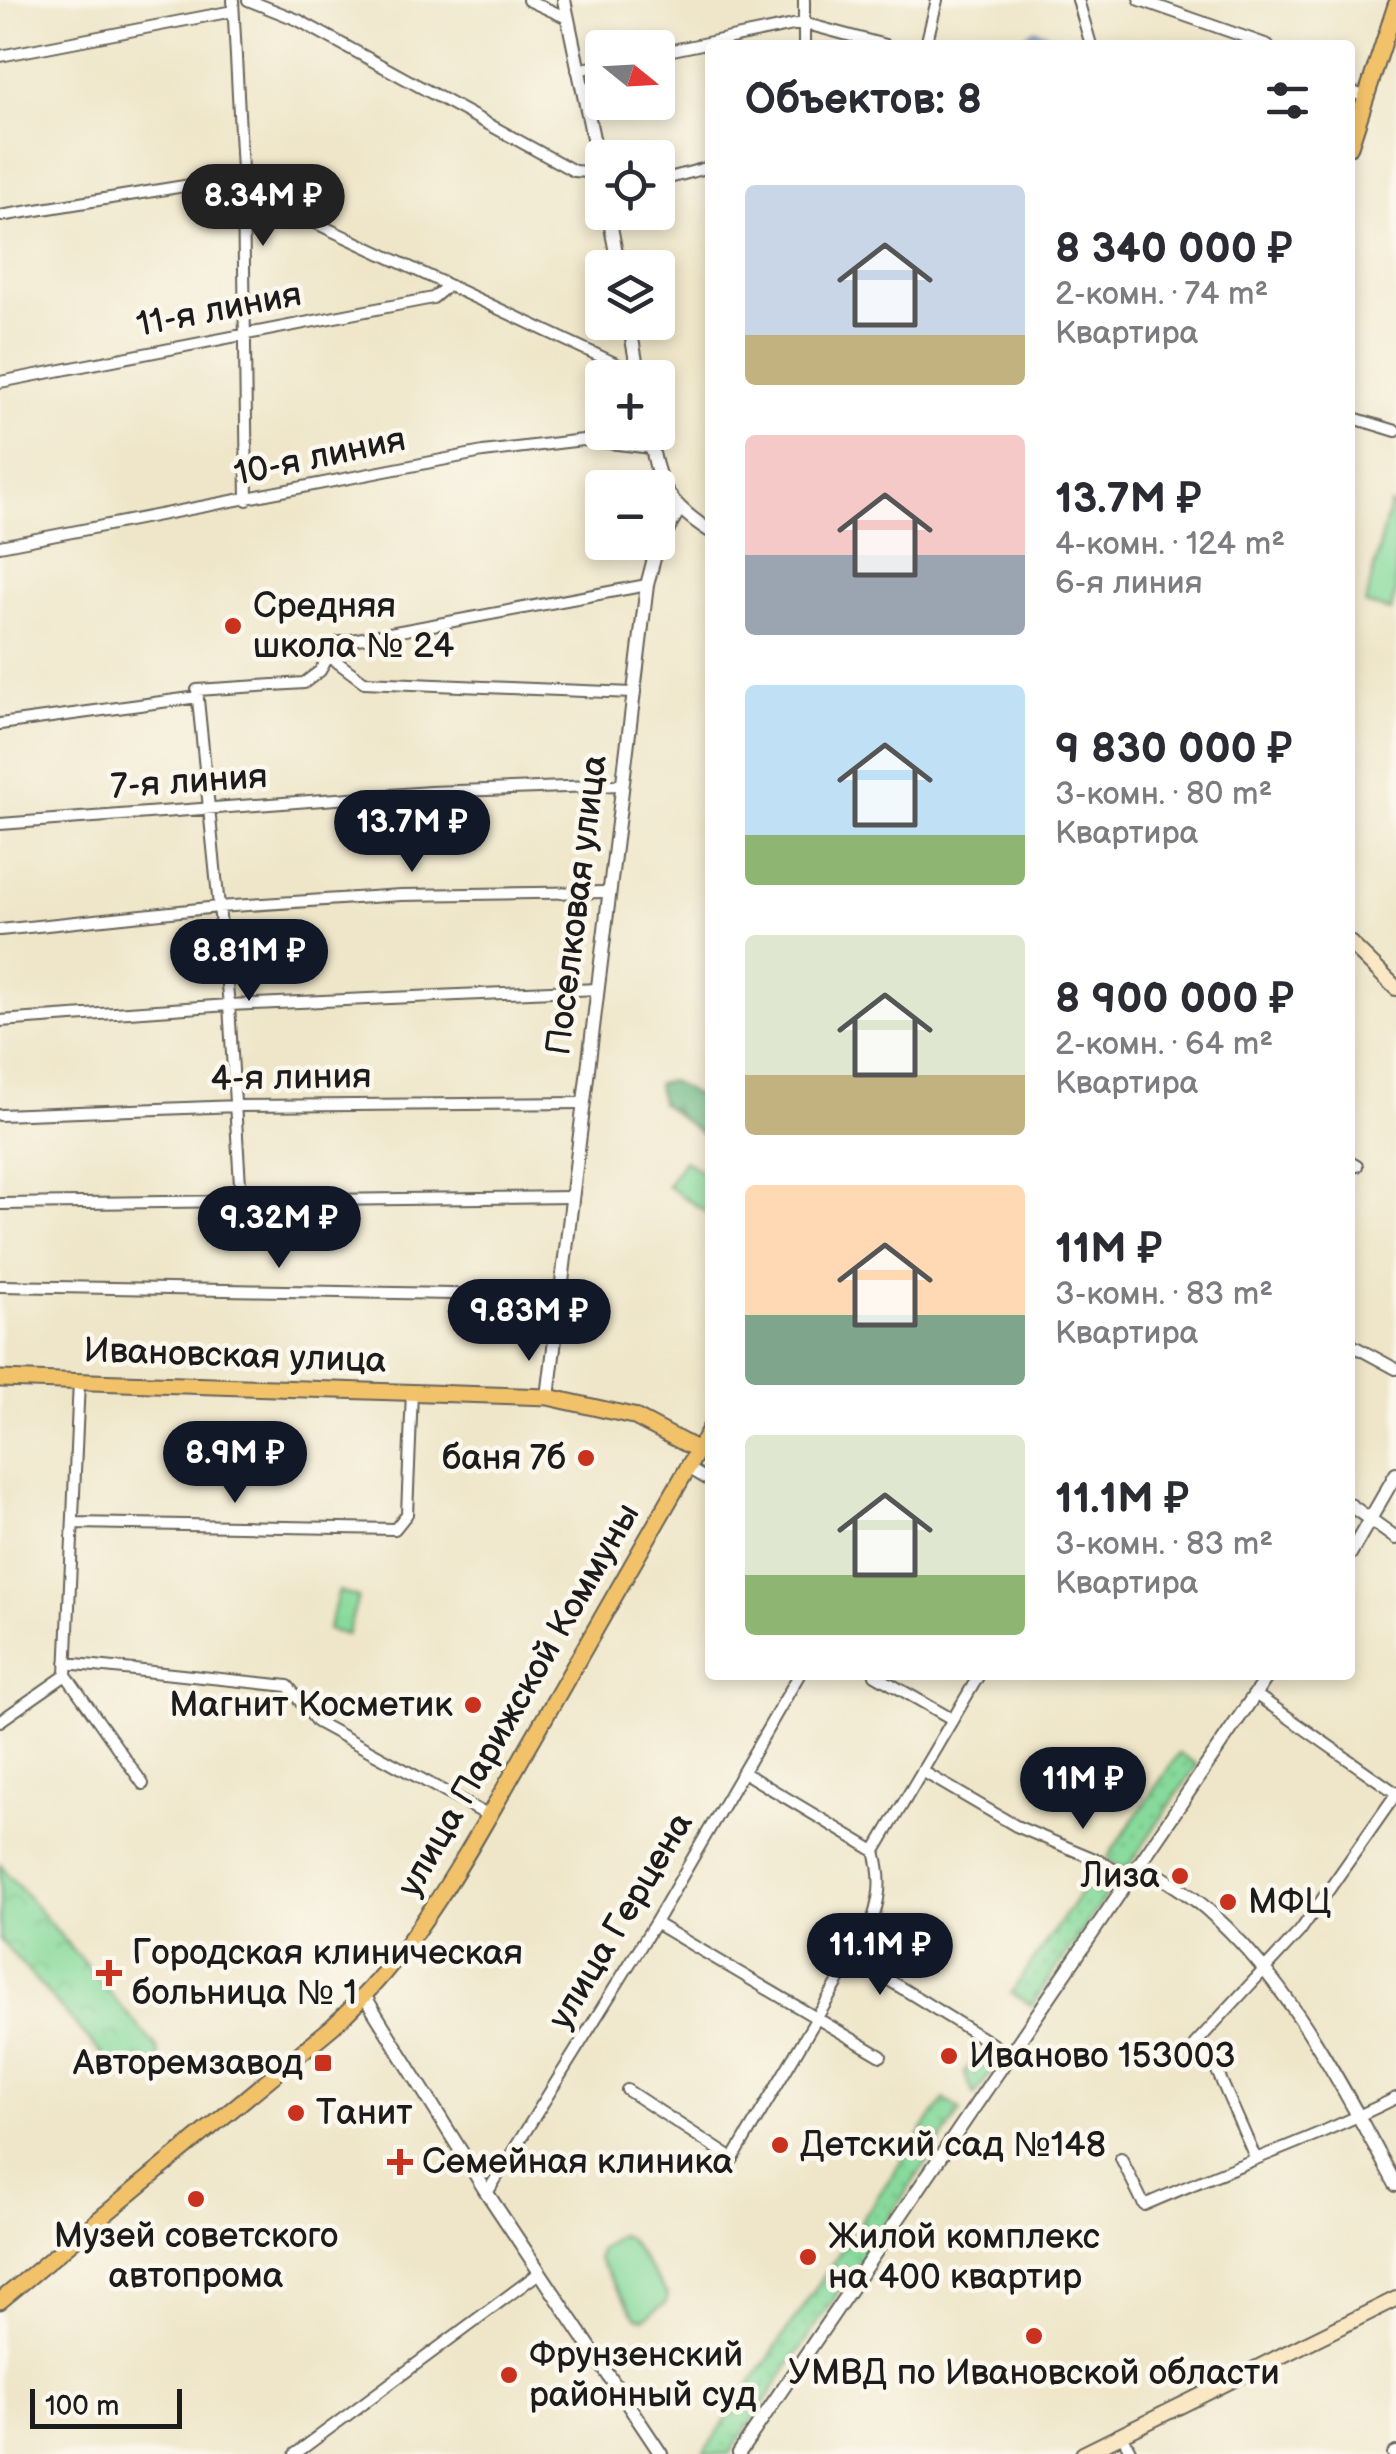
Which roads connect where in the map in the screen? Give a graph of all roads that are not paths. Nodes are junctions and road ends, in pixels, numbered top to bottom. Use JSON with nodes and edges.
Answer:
{"nodes":[{"id":1,"x":248,"y":0,"type":"edge"},
{"id":2,"x":528,"y":0,"type":"edge"},
{"id":3,"x":564,"y":0,"type":"edge"},
{"id":4,"x":804,"y":0,"type":"edge"},
{"id":5,"x":936,"y":0,"type":"edge"},
{"id":6,"x":1078,"y":0,"type":"edge"},
{"id":7,"x":1140,"y":0,"type":"edge"},
{"id":8,"x":233,"y":5,"type":"edge"},
{"id":9,"x":1396,"y":5,"type":"edge"},
{"id":10,"x":567,"y":18,"type":"junction"},
{"id":11,"x":803,"y":23,"type":"junction"},
{"id":12,"x":721,"y":40,"type":"edge"},
{"id":13,"x":804,"y":40,"type":"edge"},
{"id":14,"x":866,"y":40,"type":"edge"},
{"id":15,"x":927,"y":40,"type":"edge"},
{"id":16,"x":1089,"y":40,"type":"edge"},
{"id":17,"x":1254,"y":40,"type":"edge"},
{"id":18,"x":705,"y":43,"type":"edge"},
{"id":19,"x":675,"y":49,"type":"edge"},
{"id":20,"x":0,"y":56,"type":"edge"},
{"id":21,"x":585,"y":69,"type":"edge"},
{"id":22,"x":578,"y":70,"type":"junction"},
{"id":23,"x":1358,"y":94,"type":"edge"},
{"id":24,"x":594,"y":140,"type":"edge"},
{"id":25,"x":705,"y":169,"type":"edge"},
{"id":26,"x":585,"y":174,"type":"edge"},
{"id":27,"x":675,"y":176,"type":"edge"},
{"id":28,"x":242,"y":189,"type":"junction"},
{"id":29,"x":0,"y":216,"type":"edge"},
{"id":30,"x":446,"y":288,"type":"junction"},
{"id":31,"x":244,"y":333,"type":"junction"},
{"id":32,"x":603,"y":360,"type":"edge"},
{"id":33,"x":0,"y":382,"type":"edge"},
{"id":34,"x":1355,"y":419,"type":"edge"},
{"id":35,"x":1396,"y":431,"type":"edge"},
{"id":36,"x":585,"y":440,"type":"edge"},
{"id":37,"x":652,"y":450,"type":"edge"},
{"id":38,"x":247,"y":500,"type":"junction"},
{"id":39,"x":678,"y":511,"type":"junction"},
{"id":40,"x":705,"y":529,"type":"edge"},
{"id":41,"x":0,"y":546,"type":"edge"},
{"id":42,"x":647,"y":585,"type":"junction"},
{"id":43,"x":328,"y":656,"type":"junction"},
{"id":44,"x":633,"y":693,"type":"junction"},
{"id":45,"x":198,"y":694,"type":"junction"},
{"id":46,"x":0,"y":724,"type":"edge"},
{"id":47,"x":621,"y":784,"type":"junction"},
{"id":48,"x":209,"y":808,"type":"junction"},
{"id":49,"x":0,"y":824,"type":"edge"},
{"id":50,"x":608,"y":892,"type":"junction"},
{"id":51,"x":218,"y":906,"type":"junction"},
{"id":52,"x":0,"y":930,"type":"edge"},
{"id":53,"x":1355,"y":948,"type":"edge"},
{"id":54,"x":1396,"y":988,"type":"edge"},
{"id":55,"x":598,"y":989,"type":"junction"},
{"id":56,"x":230,"y":1005,"type":"junction"},
{"id":57,"x":0,"y":1021,"type":"edge"},
{"id":58,"x":583,"y":1103,"type":"junction"},
{"id":59,"x":238,"y":1106,"type":"junction"},
{"id":60,"x":0,"y":1114,"type":"edge"},
{"id":61,"x":570,"y":1198,"type":"junction"},
{"id":62,"x":241,"y":1201,"type":"junction"},
{"id":63,"x":0,"y":1204,"type":"edge"},
{"id":64,"x":0,"y":1286,"type":"edge"},
{"id":65,"x":557,"y":1296,"type":"junction"},
{"id":66,"x":1355,"y":1347,"type":"edge"},
{"id":67,"x":1396,"y":1369,"type":"edge"},
{"id":68,"x":0,"y":1379,"type":"edge"},
{"id":69,"x":79,"y":1381,"type":"junction"},
{"id":70,"x":412,"y":1392,"type":"junction"},
{"id":71,"x":548,"y":1397,"type":"junction"},
{"id":72,"x":705,"y":1438,"type":"edge"},
{"id":73,"x":698,"y":1450,"type":"junction"},
{"id":74,"x":688,"y":1468,"type":"junction"},
{"id":75,"x":1396,"y":1474,"type":"edge"},
{"id":76,"x":705,"y":1477,"type":"edge"},
{"id":77,"x":1355,"y":1508,"type":"edge"},
{"id":78,"x":1374,"y":1518,"type":"junction"},
{"id":79,"x":75,"y":1523,"type":"junction"},
{"id":80,"x":1396,"y":1538,"type":"edge"},
{"id":81,"x":1355,"y":1546,"type":"edge"},
{"id":82,"x":66,"y":1669,"type":"junction"},
{"id":83,"x":796,"y":1680,"type":"edge"},
{"id":84,"x":884,"y":1680,"type":"edge"},
{"id":85,"x":975,"y":1680,"type":"edge"},
{"id":86,"x":1260,"y":1681,"type":"edge"},
{"id":87,"x":952,"y":1719,"type":"junction"},
{"id":88,"x":0,"y":1721,"type":"edge"},
{"id":89,"x":922,"y":1771,"type":"junction"},
{"id":90,"x":742,"y":1772,"type":"junction"},
{"id":91,"x":143,"y":1784,"type":"dead end"},
{"id":92,"x":1396,"y":1793,"type":"edge"},
{"id":93,"x":489,"y":1816,"type":"junction"},
{"id":94,"x":875,"y":1851,"type":"junction"},
{"id":95,"x":1140,"y":1864,"type":"junction"},
{"id":96,"x":1130,"y":1880,"type":"junction"},
{"id":97,"x":655,"y":1923,"type":"junction"},
{"id":98,"x":853,"y":1958,"type":"junction"},
{"id":99,"x":1266,"y":1970,"type":"junction"},
{"id":100,"x":365,"y":1997,"type":"junction"},
{"id":101,"x":818,"y":2018,"type":"junction"},
{"id":102,"x":1010,"y":2055,"type":"junction"},
{"id":103,"x":881,"y":2056,"type":"dead end"},
{"id":104,"x":627,"y":2090,"type":"dead end"},
{"id":105,"x":1396,"y":2098,"type":"edge"},
{"id":106,"x":1359,"y":2117,"type":"junction"},
{"id":107,"x":1254,"y":2157,"type":"junction"},
{"id":108,"x":1121,"y":2158,"type":"dead end"},
{"id":109,"x":1396,"y":2185,"type":"edge"},
{"id":110,"x":486,"y":2193,"type":"junction"},
{"id":111,"x":539,"y":2273,"type":"junction"},
{"id":112,"x":1396,"y":2299,"type":"edge"},
{"id":113,"x":0,"y":2301,"type":"edge"},
{"id":114,"x":1122,"y":2434,"type":"junction"},
{"id":115,"x":739,"y":2453,"type":"edge"},
{"id":116,"x":295,"y":2454,"type":"edge"},
{"id":117,"x":661,"y":2454,"type":"edge"},
{"id":118,"x":1083,"y":2454,"type":"edge"},
{"id":119,"x":1132,"y":2454,"type":"edge"}],
"edges":[{"from":1,"to":26,"type":"street"},
{"from":2,"to":10,"type":"street"},
{"from":3,"to":10,"type":"street"},
{"from":4,"to":11,"type":"street"},
{"from":5,"to":15,"type":"street"},
{"from":6,"to":16,"type":"street"},
{"from":7,"to":17,"type":"street"},
{"from":8,"to":20,"type":"street"},
{"from":8,"to":28,"type":"street"},
{"from":9,"to":23,"type":"main road"},
{"from":10,"to":22,"type":"street"},
{"from":11,"to":12,"type":"street"},
{"from":11,"to":13,"type":"street"},
{"from":11,"to":14,"type":"street"},
{"from":18,"to":19,"type":"street"},
{"from":21,"to":22,"type":"street"},
{"from":22,"to":24,"type":"street"},
{"from":25,"to":27,"type":"street"},
{"from":28,"to":29,"type":"street"},
{"from":28,"to":30,"type":"street"},
{"from":28,"to":31,"type":"street"},
{"from":30,"to":31,"type":"street","name":"11-я линия"},
{"from":30,"to":32,"type":"street"},
{"from":31,"to":33,"type":"street","name":"11-я линия"},
{"from":31,"to":38,"type":"street"},
{"from":34,"to":35,"type":"street"},
{"from":36,"to":38,"type":"street","name":"10-я линия"},
{"from":37,"to":39,"type":"street"},
{"from":38,"to":41,"type":"street","name":"10-я линия"},
{"from":39,"to":40,"type":"street"},
{"from":39,"to":42,"type":"street","name":"Поселковая улица"},
{"from":42,"to":43,"type":"street"},
{"from":42,"to":44,"type":"street","name":"Поселковая улица"},
{"from":43,"to":44,"type":"street"},
{"from":43,"to":45,"type":"street"},
{"from":44,"to":47,"type":"street","name":"Поселковая улица"},
{"from":45,"to":46,"type":"street"},
{"from":45,"to":48,"type":"street"},
{"from":47,"to":48,"type":"street","name":"7-я линия"},
{"from":47,"to":50,"type":"street","name":"Поселковая улица"},
{"from":48,"to":49,"type":"street","name":"7-я линия"},
{"from":48,"to":51,"type":"street"},
{"from":50,"to":51,"type":"street"},
{"from":50,"to":55,"type":"street","name":"Поселковая улица"},
{"from":51,"to":52,"type":"street"},
{"from":51,"to":56,"type":"street"},
{"from":53,"to":54,"type":"main road"},
{"from":55,"to":56,"type":"street"},
{"from":55,"to":58,"type":"street","name":"Поселковая улица"},
{"from":56,"to":57,"type":"street"},
{"from":56,"to":59,"type":"street"},
{"from":58,"to":59,"type":"street","name":"4-я линия"},
{"from":58,"to":61,"type":"street","name":"Поселковая улица"},
{"from":59,"to":60,"type":"street","name":"4-я линия"},
{"from":59,"to":62,"type":"street"},
{"from":61,"to":62,"type":"street"},
{"from":61,"to":65,"type":"street","name":"Поселковая улица"},
{"from":62,"to":63,"type":"street"},
{"from":64,"to":65,"type":"street"},
{"from":65,"to":71,"type":"street","name":"Поселковая улица"},
{"from":66,"to":67,"type":"street"},
{"from":68,"to":69,"type":"main road","name":"Ивановская улица"},
{"from":69,"to":70,"type":"main road","name":"Ивановская улица"},
{"from":69,"to":79,"type":"street"},
{"from":70,"to":71,"type":"main road","name":"Ивановская улица"},
{"from":70,"to":79,"type":"street"},
{"from":71,"to":73,"type":"main road","name":"Ивановская улица"},
{"from":72,"to":73,"type":"main road","name":"улица Парижской Коммуны"},
{"from":73,"to":74,"type":"main road","name":"улица Парижской Коммуны"},
{"from":74,"to":76,"type":"street"},
{"from":74,"to":93,"type":"main road","name":"улица Парижской Коммуны"},
{"from":75,"to":78,"type":"street"},
{"from":77,"to":78,"type":"street"},
{"from":78,"to":80,"type":"street"},
{"from":78,"to":81,"type":"street"},
{"from":79,"to":82,"type":"street"},
{"from":82,"to":88,"type":"street"},
{"from":82,"to":91,"type":"street"},
{"from":82,"to":93,"type":"street"},
{"from":83,"to":90,"type":"street","name":"улица Герцена"},
{"from":84,"to":87,"type":"street"},
{"from":85,"to":87,"type":"street"},
{"from":86,"to":92,"type":"street"},
{"from":86,"to":95,"type":"street"},
{"from":87,"to":89,"type":"street"},
{"from":89,"to":94,"type":"street"},
{"from":89,"to":96,"type":"street"},
{"from":90,"to":94,"type":"street"},
{"from":90,"to":97,"type":"street","name":"улица Герцена"},
{"from":92,"to":99,"type":"street"},
{"from":93,"to":100,"type":"main road","name":"улица Парижской Коммуны"},
{"from":94,"to":98,"type":"street"},
{"from":95,"to":96,"type":"street"},
{"from":95,"to":99,"type":"street"},
{"from":96,"to":102,"type":"street"},
{"from":97,"to":101,"type":"street"},
{"from":97,"to":110,"type":"street","name":"улица Герцена"},
{"from":98,"to":101,"type":"street"},
{"from":98,"to":102,"type":"street"},
{"from":99,"to":106,"type":"street"},
{"from":99,"to":107,"type":"street"},
{"from":100,"to":110,"type":"street"},
{"from":100,"to":113,"type":"main road","name":"улица Парижской Коммуны"},
{"from":101,"to":103,"type":"street"},
{"from":101,"to":104,"type":"street"},
{"from":102,"to":115,"type":"street"},
{"from":105,"to":106,"type":"street"},
{"from":106,"to":107,"type":"street"},
{"from":106,"to":109,"type":"street"},
{"from":107,"to":108,"type":"street"},
{"from":110,"to":111,"type":"street"},
{"from":111,"to":116,"type":"street"},
{"from":111,"to":117,"type":"street"},
{"from":112,"to":114,"type":"main road"},
{"from":114,"to":118,"type":"main road"},
{"from":114,"to":119,"type":"street"}]}
